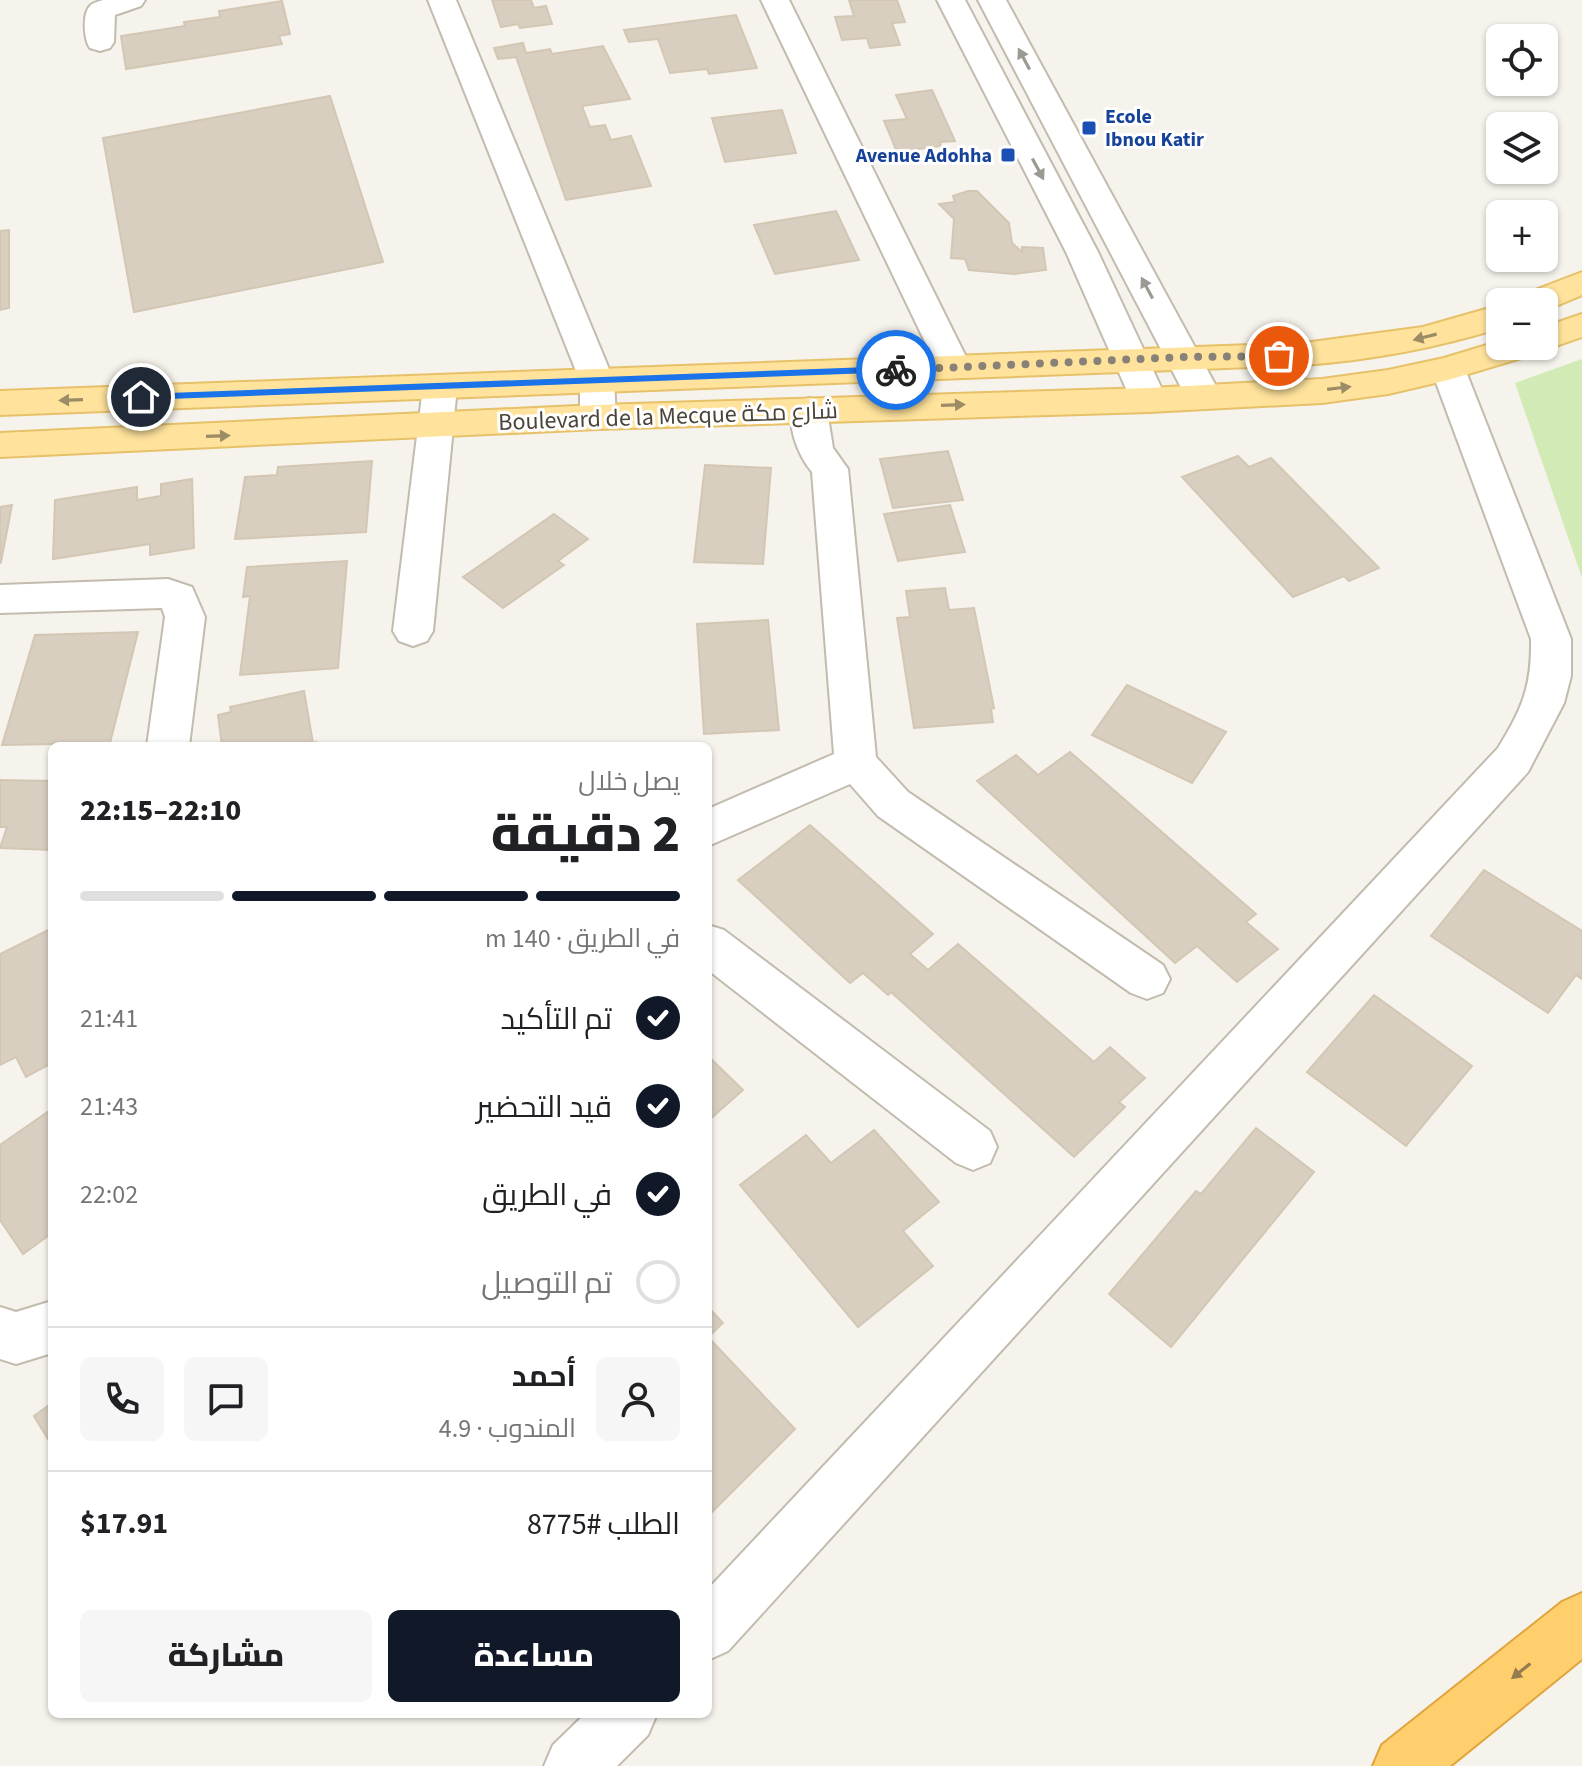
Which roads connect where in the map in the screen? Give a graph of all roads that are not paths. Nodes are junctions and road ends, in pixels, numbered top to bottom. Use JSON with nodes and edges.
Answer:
{"nodes":[{"id":1,"x":131,"y":0,"type":"edge"},
{"id":2,"x":442,"y":0,"type":"edge"},
{"id":3,"x":775,"y":0,"type":"edge"},
{"id":4,"x":951,"y":0,"type":"edge"},
{"id":5,"x":992,"y":0,"type":"edge"},
{"id":6,"x":100,"y":42,"type":"dead end"},
{"id":7,"x":1582,"y":282,"type":"edge"},
{"id":8,"x":1558,"y":293,"type":"edge"},
{"id":9,"x":1486,"y":320,"type":"edge"},
{"id":10,"x":1582,"y":325,"type":"edge"},
{"id":11,"x":1558,"y":334,"type":"edge"},
{"id":12,"x":1184,"y":357,"type":"junction"},
{"id":13,"x":1486,"y":357,"type":"edge"},
{"id":14,"x":1131,"y":359,"type":"junction"},
{"id":15,"x":954,"y":367,"type":"junction"},
{"id":16,"x":1448,"y":369,"type":"junction"},
{"id":17,"x":597,"y":381,"type":"junction"},
{"id":18,"x":440,"y":387,"type":"junction"},
{"id":19,"x":1204,"y":397,"type":"junction"},
{"id":20,"x":1149,"y":400,"type":"junction"},
{"id":21,"x":0,"y":403,"type":"edge"},
{"id":22,"x":825,"y":409,"type":"junction"},
{"id":23,"x":598,"y":417,"type":"junction"},
{"id":24,"x":435,"y":427,"type":"junction"},
{"id":25,"x":0,"y":445,"type":"edge"},
{"id":26,"x":0,"y":599,"type":"edge"},
{"id":27,"x":413,"y":631,"type":"dead end"},
{"id":28,"x":169,"y":742,"type":"edge"},
{"id":29,"x":856,"y":763,"type":"junction"},
{"id":30,"x":712,"y":826,"type":"edge"},
{"id":31,"x":712,"y":947,"type":"edge"},
{"id":32,"x":1147,"y":979,"type":"dead end"},
{"id":33,"x":973,"y":1147,"type":"dead end"},
{"id":34,"x":48,"y":1328,"type":"edge"},
{"id":35,"x":0,"y":1333,"type":"edge"},
{"id":36,"x":1582,"y":1622,"type":"edge"},
{"id":37,"x":712,"y":1627,"type":"edge"},
{"id":38,"x":623,"y":1718,"type":"edge"},
{"id":39,"x":574,"y":1766,"type":"edge"},
{"id":40,"x":1403,"y":1766,"type":"edge"}],
"edges":[{"from":1,"to":6,"type":"street"},
{"from":2,"to":17,"type":"street"},
{"from":3,"to":15,"type":"street"},
{"from":4,"to":14,"type":"street","one_way":true},
{"from":12,"to":5,"type":"street","one_way":true},
{"from":7,"to":8,"type":"main road"},
{"from":9,"to":12,"type":"main road","name":"Boulevard de la Mecque شارع مكة","one_way":true},
{"from":10,"to":11,"type":"main road"},
{"from":12,"to":14,"type":"main road","name":"Boulevard de la Mecque شارع مكة"},
{"from":12,"to":19,"type":"street"},
{"from":13,"to":16,"type":"main road","name":"Boulevard de la Mecque شارع مكة"},
{"from":14,"to":15,"type":"main road","name":"Boulevard de la Mecque شارع مكة"},
{"from":14,"to":20,"type":"street"},
{"from":15,"to":17,"type":"main road","name":"Boulevard de la Mecque شارع مكة"},
{"from":19,"to":16,"type":"main road","name":"Boulevard de la Mecque شارع مكة","one_way":true},
{"from":16,"to":37,"type":"street"},
{"from":17,"to":18,"type":"main road","name":"Boulevard de la Mecque شارع مكة"},
{"from":17,"to":23,"type":"street"},
{"from":18,"to":21,"type":"main road","name":"Boulevard de la Mecque شارع مكة","one_way":true},
{"from":18,"to":24,"type":"street"},
{"from":19,"to":20,"type":"main road","name":"Boulevard de la Mecque شارع مكة"},
{"from":22,"to":20,"type":"main road","name":"Boulevard de la Mecque شارع مكة","one_way":true},
{"from":22,"to":23,"type":"main road","name":"Boulevard de la Mecque شارع مكة"},
{"from":22,"to":29,"type":"street"},
{"from":23,"to":24,"type":"main road","name":"Boulevard de la Mecque شارع مكة"},
{"from":25,"to":24,"type":"main road","name":"Boulevard de la Mecque شارع مكة","one_way":true},
{"from":24,"to":27,"type":"street"},
{"from":26,"to":28,"type":"street"},
{"from":29,"to":30,"type":"street"},
{"from":29,"to":32,"type":"street"},
{"from":31,"to":33,"type":"street"},
{"from":34,"to":35,"type":"street"},
{"from":36,"to":40,"type":"highway","one_way":true},
{"from":38,"to":39,"type":"street"}]}
